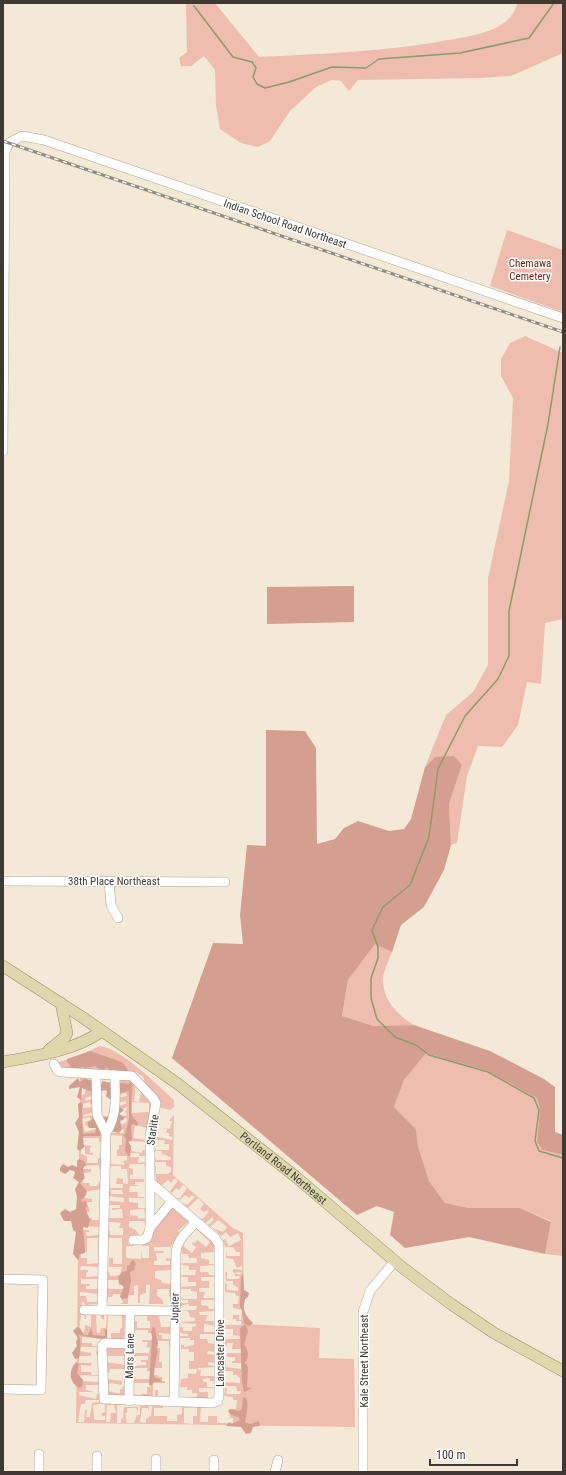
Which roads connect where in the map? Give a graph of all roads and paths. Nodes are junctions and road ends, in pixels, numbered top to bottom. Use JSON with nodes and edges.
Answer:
{"nodes":[{"id":1,"x":4,"y":197,"type":"edge"},
{"id":2,"x":563,"y":318,"type":"edge"},
{"id":3,"x":3,"y":450,"type":"edge"},
{"id":4,"x":3,"y":881,"type":"edge"},
{"id":5,"x":109,"y":881,"type":"junction"},
{"id":6,"x":225,"y":882,"type":"dead end"},
{"id":7,"x":118,"y":918,"type":"dead end"},
{"id":8,"x":3,"y":966,"type":"edge"},
{"id":9,"x":61,"y":1003,"type":"junction"},
{"id":10,"x":102,"y":1030,"type":"junction"},
{"id":11,"x":45,"y":1053,"type":"junction"},
{"id":12,"x":3,"y":1062,"type":"edge"},
{"id":13,"x":54,"y":1064,"type":"dead end"},
{"id":14,"x":96,"y":1075,"type":"junction"},
{"id":15,"x":115,"y":1075,"type":"junction"},
{"id":16,"x":106,"y":1133,"type":"junction"},
{"id":17,"x":150,"y":1182,"type":"junction"},
{"id":18,"x":172,"y":1202,"type":"junction"},
{"id":19,"x":196,"y":1222,"type":"junction"},
{"id":20,"x":150,"y":1228,"type":"junction"},
{"id":21,"x":133,"y":1240,"type":"dead end"},
{"id":22,"x":395,"y":1261,"type":"junction"},
{"id":23,"x":3,"y":1279,"type":"edge"},
{"id":24,"x":84,"y":1310,"type":"dead end"},
{"id":25,"x":102,"y":1310,"type":"junction"},
{"id":26,"x":130,"y":1310,"type":"junction"},
{"id":27,"x":176,"y":1311,"type":"junction"},
{"id":28,"x":130,"y":1344,"type":"junction"},
{"id":29,"x":563,"y":1371,"type":"edge"},
{"id":30,"x":3,"y":1389,"type":"edge"},
{"id":31,"x":129,"y":1401,"type":"junction"},
{"id":32,"x":174,"y":1402,"type":"junction"},
{"id":33,"x":40,"y":1454,"type":"dead end"},
{"id":34,"x":97,"y":1456,"type":"dead end"},
{"id":35,"x":156,"y":1459,"type":"dead end"},
{"id":36,"x":214,"y":1460,"type":"dead end"},
{"id":37,"x":278,"y":1460,"type":"dead end"},
{"id":38,"x":39,"y":1472,"type":"edge"},
{"id":39,"x":97,"y":1472,"type":"edge"},
{"id":40,"x":156,"y":1472,"type":"edge"},
{"id":41,"x":214,"y":1472,"type":"edge"},
{"id":42,"x":275,"y":1472,"type":"edge"},
{"id":43,"x":363,"y":1472,"type":"edge"}],
"edges":[{"from":1,"to":2,"type":"street","name":"Indian School Road Northeast"},
{"from":1,"to":3,"type":"street"},
{"from":4,"to":5,"type":"street","name":"38th Place Northeast"},
{"from":5,"to":6,"type":"street","name":"38th Place Northeast"},
{"from":5,"to":7,"type":"street"},
{"from":8,"to":9,"type":"main road","name":"Portland Road Northeast"},
{"from":9,"to":10,"type":"main road","name":"Portland Road Northeast"},
{"from":9,"to":11,"type":"main road"},
{"from":10,"to":11,"type":"main road"},
{"from":10,"to":22,"type":"main road","name":"Portland Road Northeast"},
{"from":11,"to":12,"type":"main road"},
{"from":13,"to":14,"type":"street","name":"Starlite"},
{"from":14,"to":15,"type":"street","name":"Starlite"},
{"from":14,"to":16,"type":"street"},
{"from":15,"to":16,"type":"street"},
{"from":15,"to":17,"type":"street","name":"Starlite"},
{"from":16,"to":25,"type":"street"},
{"from":17,"to":18,"type":"street","name":"Lancaster Drive"},
{"from":17,"to":20,"type":"street","name":"Starlite"},
{"from":18,"to":19,"type":"street","name":"Lancaster Drive"},
{"from":18,"to":20,"type":"street"},
{"from":19,"to":27,"type":"street","name":"Jupiter"},
{"from":19,"to":32,"type":"street","name":"Lancaster Drive"},
{"from":20,"to":21,"type":"street"},
{"from":22,"to":29,"type":"main road","name":"Portland Road Northeast"},
{"from":22,"to":43,"type":"street","name":"Kale Street Northeast"},
{"from":23,"to":30,"type":"street"},
{"from":24,"to":25,"type":"street"},
{"from":25,"to":26,"type":"street"},
{"from":26,"to":27,"type":"street"},
{"from":26,"to":28,"type":"street","name":"Mars Lane"},
{"from":27,"to":32,"type":"street","name":"Jupiter"},
{"from":28,"to":31,"type":"street","name":"Mars Lane"},
{"from":28,"to":31,"type":"street","name":"Lancaster Drive"},
{"from":31,"to":32,"type":"street","name":"Lancaster Drive"},
{"from":33,"to":38,"type":"street"},
{"from":34,"to":39,"type":"street"},
{"from":35,"to":40,"type":"street"},
{"from":36,"to":41,"type":"street"},
{"from":37,"to":42,"type":"street"}]}
